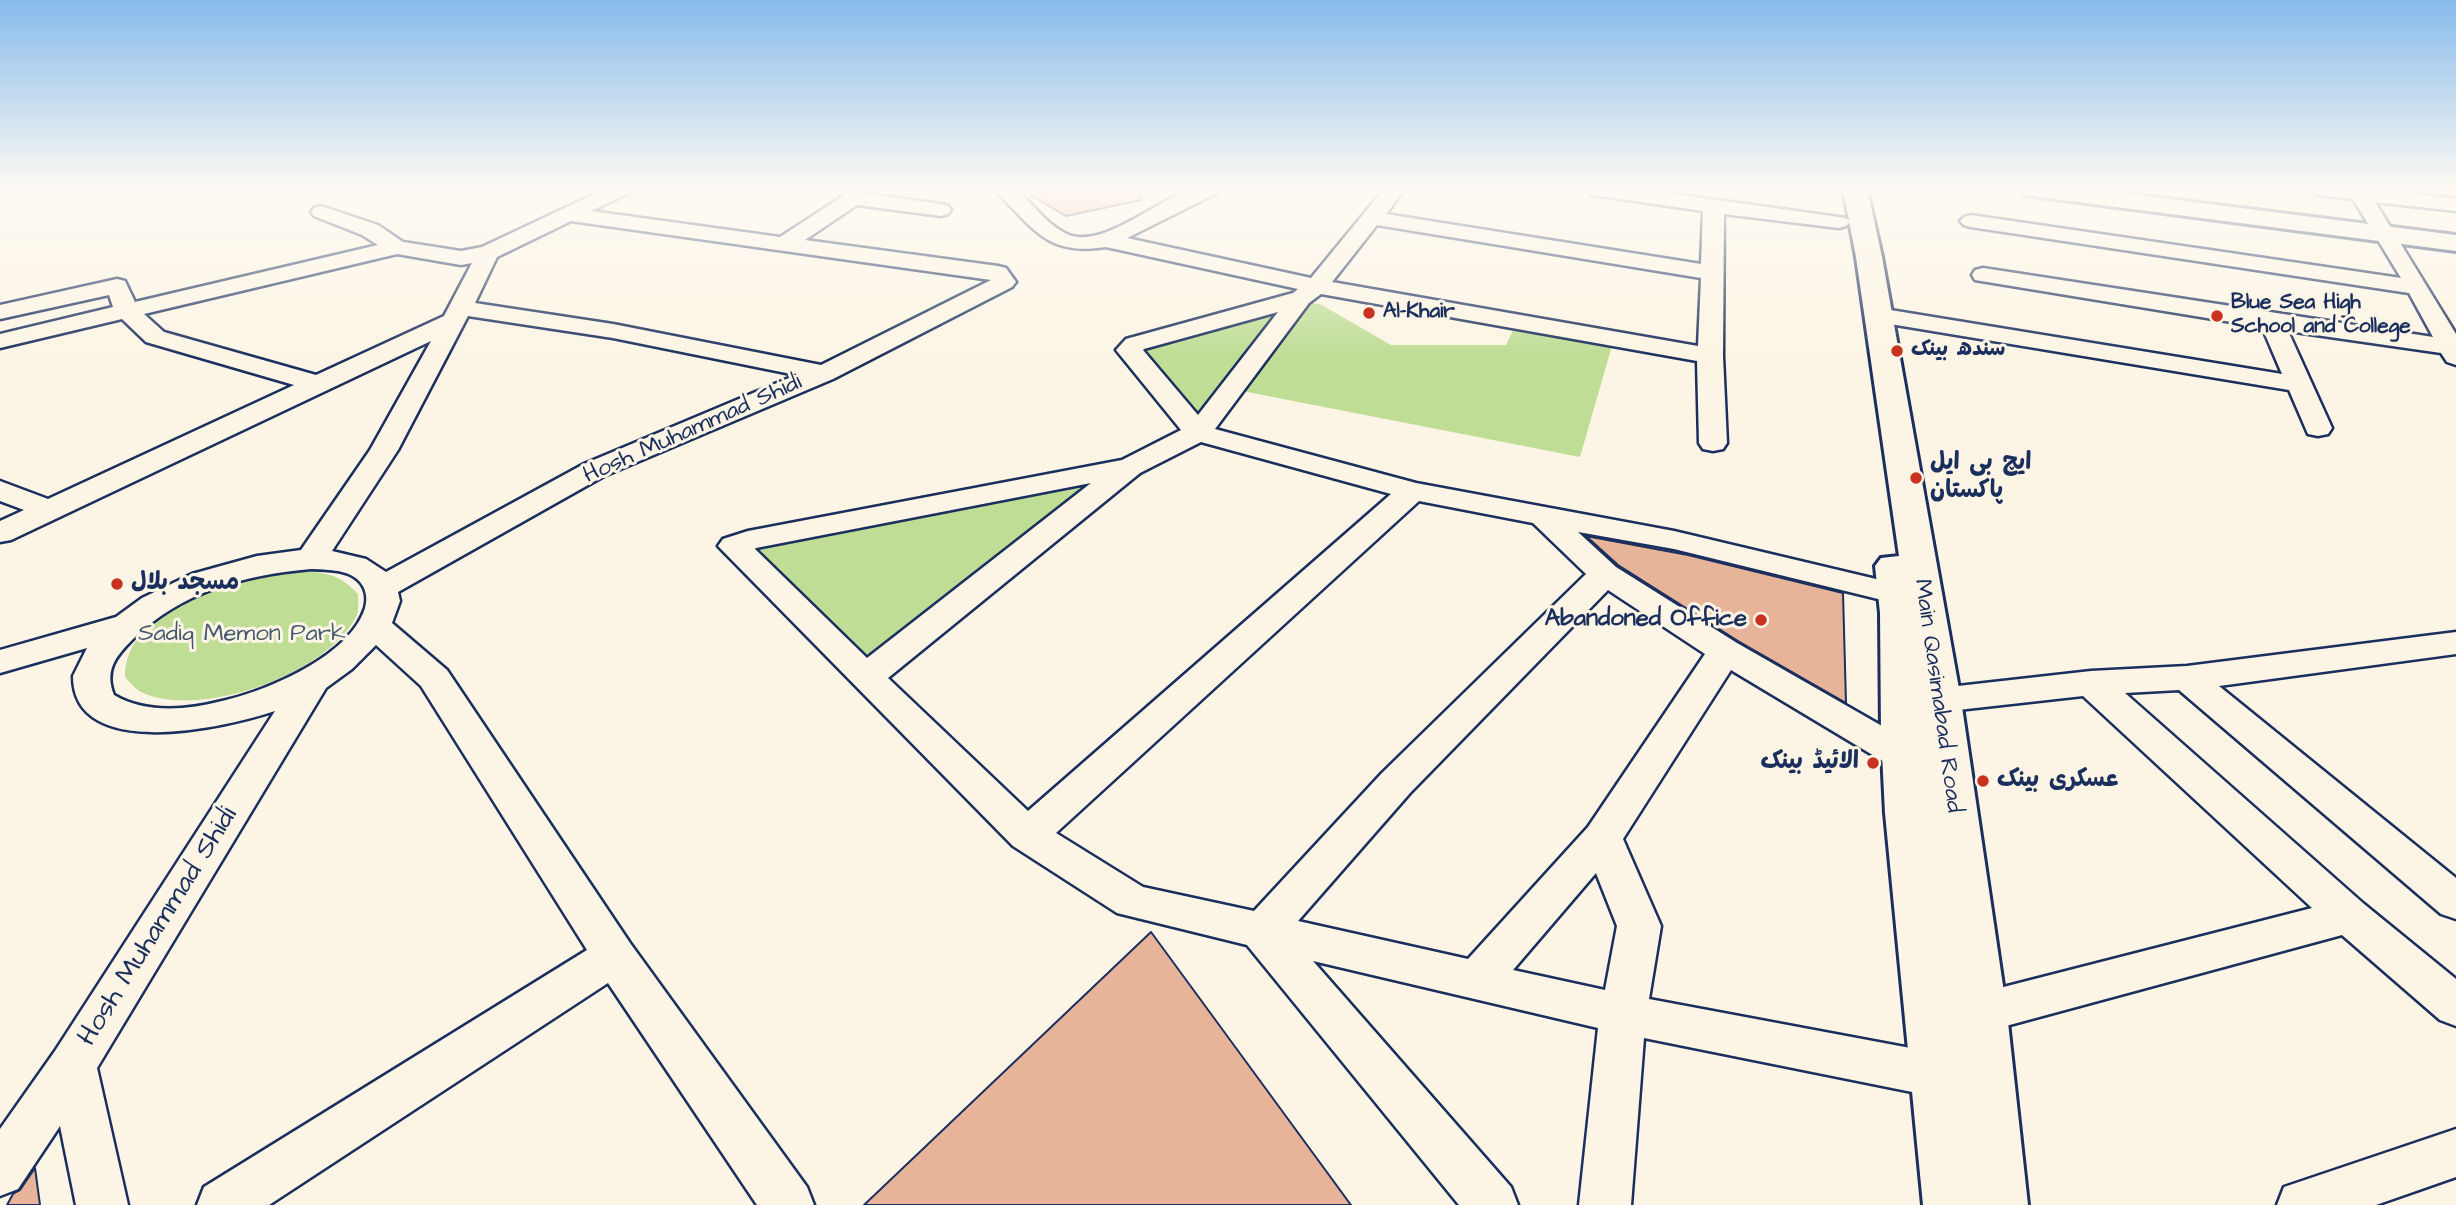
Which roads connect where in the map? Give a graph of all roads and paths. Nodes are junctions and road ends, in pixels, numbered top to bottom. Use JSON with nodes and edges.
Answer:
{"nodes":[{"id":1,"x":394,"y":245,"type":"edge"},
{"id":2,"x":505,"y":245,"type":"edge"},
{"id":3,"x":785,"y":245,"type":"edge"},
{"id":4,"x":1126,"y":245,"type":"edge"},
{"id":5,"x":1349,"y":245,"type":"edge"},
{"id":6,"x":1580,"y":245,"type":"edge"},
{"id":7,"x":1713,"y":245,"type":"edge"},
{"id":8,"x":1851,"y":245,"type":"edge"},
{"id":9,"x":1857,"y":245,"type":"edge"},
{"id":10,"x":2139,"y":245,"type":"edge"},
{"id":11,"x":2391,"y":245,"type":"edge"},
{"id":12,"x":397,"y":247,"type":"junction"},
{"id":13,"x":488,"y":253,"type":"junction"},
{"id":14,"x":1712,"y":273,"type":"junction"},
{"id":15,"x":1983,"y":275,"type":"dead end"},
{"id":16,"x":2418,"y":287,"type":"junction"},
{"id":17,"x":1309,"y":292,"type":"junction"},
{"id":18,"x":126,"y":310,"type":"junction"},
{"id":19,"x":0,"y":312,"type":"edge"},
{"id":20,"x":457,"y":314,"type":"junction"},
{"id":21,"x":1878,"y":315,"type":"junction"},
{"id":22,"x":2272,"y":321,"type":"junction"},
{"id":23,"x":0,"y":341,"type":"edge"},
{"id":24,"x":2454,"y":351,"type":"edge"},
{"id":25,"x":1710,"y":356,"type":"junction"},
{"id":26,"x":824,"y":373,"type":"junction"},
{"id":27,"x":319,"y":384,"type":"junction"},
{"id":28,"x":2297,"y":384,"type":"junction"},
{"id":29,"x":2318,"y":428,"type":"dead end"},
{"id":30,"x":1198,"y":433,"type":"junction"},
{"id":31,"x":1713,"y":443,"type":"dead end"},
{"id":32,"x":1130,"y":467,"type":"junction"},
{"id":33,"x":0,"y":490,"type":"edge"},
{"id":34,"x":1413,"y":491,"type":"junction"},
{"id":35,"x":49,"y":510,"type":"junction"},
{"id":36,"x":1543,"y":516,"type":"junction"},
{"id":37,"x":0,"y":533,"type":"edge"},
{"id":38,"x":311,"y":559,"type":"junction"},
{"id":39,"x":1605,"y":574,"type":"junction"},
{"id":40,"x":1912,"y":598,"type":"junction"},
{"id":41,"x":378,"y":607,"type":"junction"},
{"id":42,"x":124,"y":626,"type":"junction"},
{"id":43,"x":2456,"y":643,"type":"edge"},
{"id":44,"x":1725,"y":651,"type":"junction"},
{"id":45,"x":0,"y":662,"type":"edge"},
{"id":46,"x":866,"y":677,"type":"junction"},
{"id":47,"x":2187,"y":678,"type":"junction"},
{"id":48,"x":313,"y":679,"type":"junction"},
{"id":49,"x":2091,"y":683,"type":"junction"},
{"id":50,"x":1921,"y":698,"type":"junction"},
{"id":51,"x":1904,"y":756,"type":"junction"},
{"id":52,"x":1027,"y":835,"type":"junction"},
{"id":53,"x":1602,"y":838,"type":"junction"},
{"id":54,"x":2456,"y":902,"type":"edge"},
{"id":55,"x":2349,"y":916,"type":"junction"},
{"id":56,"x":1262,"y":932,"type":"junction"},
{"id":57,"x":614,"y":956,"type":"junction"},
{"id":58,"x":1477,"y":980,"type":"junction"},
{"id":59,"x":2456,"y":1006,"type":"edge"},
{"id":60,"x":1980,"y":1013,"type":"junction"},
{"id":61,"x":1623,"y":1014,"type":"junction"},
{"id":62,"x":72,"y":1066,"type":"junction"},
{"id":63,"x":1937,"y":1075,"type":"junction"},
{"id":64,"x":2456,"y":1153,"type":"edge"},
{"id":65,"x":0,"y":1172,"type":"edge"},
{"id":66,"x":102,"y":1205,"type":"edge"},
{"id":67,"x":223,"y":1205,"type":"edge"},
{"id":68,"x":788,"y":1205,"type":"edge"},
{"id":69,"x":1492,"y":1205,"type":"edge"},
{"id":70,"x":1605,"y":1205,"type":"edge"},
{"id":71,"x":1953,"y":1205,"type":"edge"},
{"id":72,"x":1998,"y":1205,"type":"edge"},
{"id":73,"x":2303,"y":1205,"type":"edge"}],
"edges":[{"from":1,"to":12,"type":"street"},
{"from":2,"to":13,"type":"street"},
{"from":3,"to":26,"type":"street","name":"Hosh Muhammad Shidi"},
{"from":4,"to":17,"type":"street"},
{"from":5,"to":17,"type":"street"},
{"from":6,"to":14,"type":"street"},
{"from":7,"to":14,"type":"street"},
{"from":8,"to":40,"type":"main road","name":"Main Qasimabad Road"},
{"from":9,"to":21,"type":"main road","name":"Main Qasimabad Road"},
{"from":10,"to":16,"type":"street"},
{"from":11,"to":16,"type":"street"},
{"from":12,"to":13,"type":"street"},
{"from":12,"to":18,"type":"street"},
{"from":13,"to":20,"type":"street"},
{"from":14,"to":25,"type":"street"},
{"from":15,"to":22,"type":"street"},
{"from":16,"to":24,"type":"street"},
{"from":17,"to":25,"type":"street"},
{"from":17,"to":30,"type":"street"},
{"from":17,"to":30,"type":"street"},
{"from":18,"to":19,"type":"street"},
{"from":18,"to":23,"type":"street"},
{"from":18,"to":27,"type":"street"},
{"from":20,"to":26,"type":"street"},
{"from":20,"to":27,"type":"street"},
{"from":20,"to":38,"type":"street"},
{"from":21,"to":28,"type":"street"},
{"from":21,"to":40,"type":"main road","name":"Main Qasimabad Road"},
{"from":22,"to":24,"type":"street"},
{"from":22,"to":28,"type":"street"},
{"from":25,"to":31,"type":"street"},
{"from":26,"to":41,"type":"street","name":"Hosh Muhammad Shidi"},
{"from":27,"to":35,"type":"street"},
{"from":28,"to":29,"type":"street"},
{"from":30,"to":32,"type":"street"},
{"from":30,"to":34,"type":"street"},
{"from":32,"to":46,"type":"street"},
{"from":32,"to":46,"type":"street"},
{"from":33,"to":35,"type":"street"},
{"from":34,"to":36,"type":"street"},
{"from":34,"to":52,"type":"street"},
{"from":35,"to":37,"type":"street"},
{"from":36,"to":39,"type":"street"},
{"from":36,"to":40,"type":"street"},
{"from":38,"to":41,"type":"street"},
{"from":38,"to":42,"type":"street"},
{"from":39,"to":44,"type":"street"},
{"from":39,"to":56,"type":"street"},
{"from":40,"to":50,"type":"main road","name":"Main Qasimabad Road"},
{"from":41,"to":48,"type":"street","name":"Hosh Muhammad Shidi"},
{"from":41,"to":57,"type":"street"},
{"from":42,"to":45,"type":"street"},
{"from":42,"to":48,"type":"street"},
{"from":43,"to":47,"type":"street"},
{"from":44,"to":51,"type":"street"},
{"from":44,"to":53,"type":"street"},
{"from":46,"to":52,"type":"street"},
{"from":47,"to":49,"type":"street"},
{"from":47,"to":54,"type":"street"},
{"from":48,"to":62,"type":"street","name":"Hosh Muhammad Shidi"},
{"from":49,"to":50,"type":"street"},
{"from":49,"to":55,"type":"street"},
{"from":50,"to":51,"type":"main road","name":"Main Qasimabad Road"},
{"from":50,"to":60,"type":"main road","name":"Main Qasimabad Road"},
{"from":51,"to":63,"type":"main road","name":"Main Qasimabad Road"},
{"from":52,"to":56,"type":"street"},
{"from":53,"to":58,"type":"street"},
{"from":53,"to":61,"type":"street"},
{"from":55,"to":59,"type":"street"},
{"from":55,"to":60,"type":"street"},
{"from":56,"to":58,"type":"street"},
{"from":56,"to":69,"type":"street"},
{"from":57,"to":67,"type":"street"},
{"from":57,"to":68,"type":"street"},
{"from":58,"to":61,"type":"street"},
{"from":60,"to":72,"type":"main road","name":"Main Qasimabad Road"},
{"from":61,"to":63,"type":"street"},
{"from":61,"to":70,"type":"street"},
{"from":62,"to":65,"type":"street","name":"Hosh Muhammad Shidi"},
{"from":62,"to":66,"type":"street"},
{"from":63,"to":71,"type":"main road","name":"Main Qasimabad Road"},
{"from":64,"to":73,"type":"street"}]}
